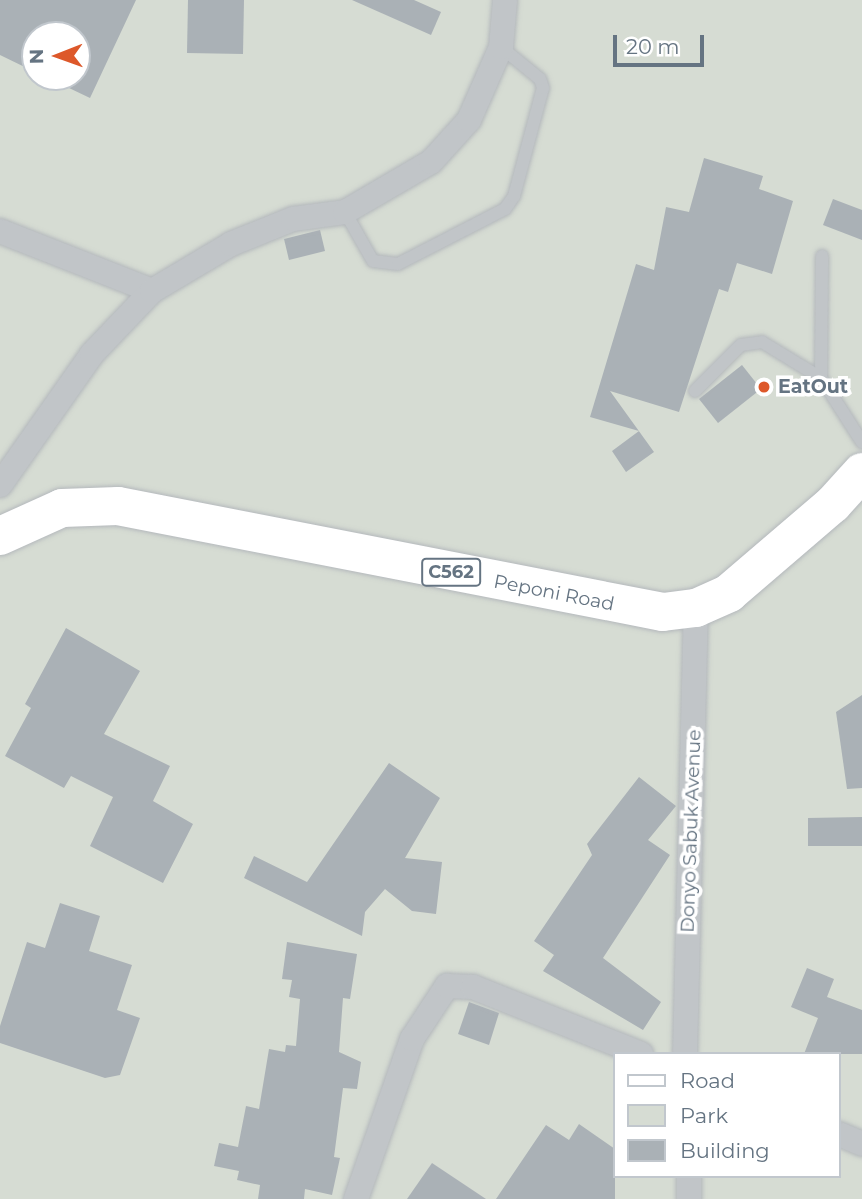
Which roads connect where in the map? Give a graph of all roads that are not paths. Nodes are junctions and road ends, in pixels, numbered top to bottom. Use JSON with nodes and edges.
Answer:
{"nodes":[{"id":1,"x":505,"y":0,"type":"edge"},
{"id":2,"x":501,"y":47,"type":"junction"},
{"id":3,"x":345,"y":212,"type":"junction"},
{"id":4,"x":0,"y":231,"type":"edge"},
{"id":5,"x":822,"y":256,"type":"dead end"},
{"id":6,"x":152,"y":291,"type":"junction"},
{"id":7,"x":821,"y":378,"type":"junction"},
{"id":8,"x":695,"y":391,"type":"dead end"},
{"id":9,"x":862,"y":442,"type":"edge"},
{"id":10,"x":862,"y":472,"type":"edge"},
{"id":11,"x":0,"y":485,"type":"edge"},
{"id":12,"x":0,"y":537,"type":"edge"},
{"id":13,"x":696,"y":608,"type":"junction"},
{"id":14,"x":636,"y":1052,"type":"edge"},
{"id":15,"x":685,"y":1052,"type":"edge"},
{"id":16,"x":841,"y":1136,"type":"edge"},
{"id":17,"x":862,"y":1144,"type":"edge"},
{"id":18,"x":689,"y":1178,"type":"edge"},
{"id":19,"x":356,"y":1199,"type":"edge"},
{"id":20,"x":690,"y":1199,"type":"edge"}],
"edges":[{"from":1,"to":2,"type":"street"},
{"from":2,"to":3,"type":"street"},
{"from":2,"to":3,"type":"lane"},
{"from":3,"to":6,"type":"street"},
{"from":4,"to":6,"type":"street"},
{"from":5,"to":7,"type":"lane"},
{"from":6,"to":11,"type":"street"},
{"from":7,"to":8,"type":"lane"},
{"from":7,"to":9,"type":"lane"},
{"from":10,"to":13,"type":"main road","name":"Peponi Road","number":"C562"},
{"from":12,"to":13,"type":"main road","name":"Peponi Road","number":"C562"},
{"from":13,"to":15,"type":"street","name":"Donyo Sabuk Avenue"},
{"from":14,"to":19,"type":"street"},
{"from":16,"to":17,"type":"street"},
{"from":18,"to":20,"type":"street"}]}
